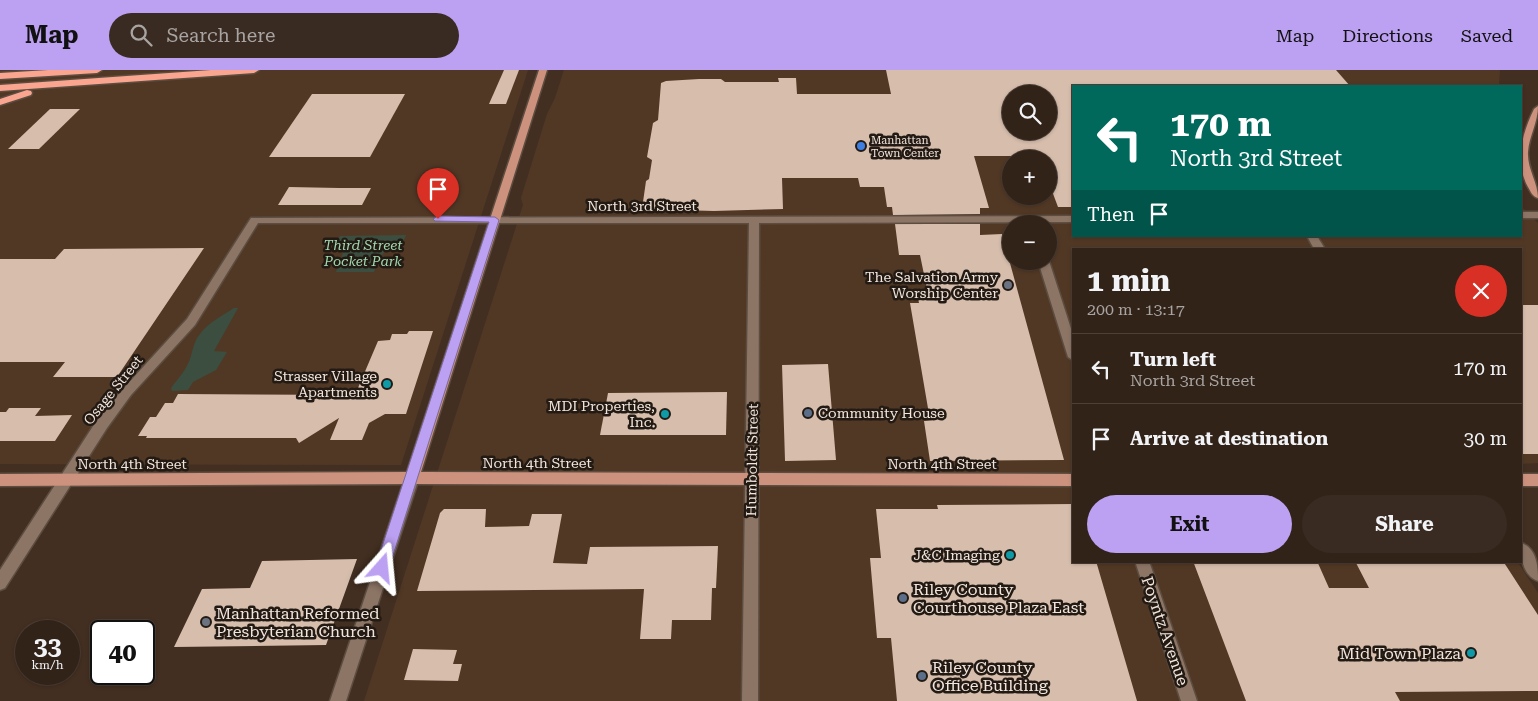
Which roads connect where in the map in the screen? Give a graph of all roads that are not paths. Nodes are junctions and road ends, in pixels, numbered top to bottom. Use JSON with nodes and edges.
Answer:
{"nodes":[{"id":1,"x":97,"y":70,"type":"edge"},
{"id":2,"x":254,"y":70,"type":"edge"},
{"id":3,"x":543,"y":70,"type":"edge"},
{"id":4,"x":0,"y":76,"type":"edge"},
{"id":5,"x":119,"y":81,"type":"junction"},
{"id":6,"x":0,"y":88,"type":"edge"},
{"id":7,"x":0,"y":102,"type":"edge"},
{"id":8,"x":1538,"y":109,"type":"edge"},
{"id":9,"x":1538,"y":195,"type":"edge"},
{"id":10,"x":1522,"y":215,"type":"edge"},
{"id":11,"x":1538,"y":215,"type":"edge"},
{"id":12,"x":1072,"y":219,"type":"edge"},
{"id":13,"x":255,"y":220,"type":"joint"},
{"id":14,"x":495,"y":220,"type":"junction"},
{"id":15,"x":754,"y":220,"type":"junction"},
{"id":16,"x":1057,"y":220,"type":"edge"},
{"id":17,"x":1002,"y":222,"type":"edge"},
{"id":18,"x":1313,"y":237,"type":"edge"},
{"id":19,"x":1319,"y":248,"type":"edge"},
{"id":20,"x":1045,"y":270,"type":"edge"},
{"id":21,"x":1072,"y":351,"type":"edge"},
{"id":22,"x":412,"y":478,"type":"junction"},
{"id":23,"x":0,"y":480,"type":"edge"},
{"id":24,"x":752,"y":480,"type":"junction"},
{"id":25,"x":1072,"y":480,"type":"edge"},
{"id":26,"x":1522,"y":480,"type":"edge"},
{"id":27,"x":1538,"y":480,"type":"edge"},
{"id":28,"x":68,"y":481,"type":"junction"},
{"id":29,"x":1522,"y":550,"type":"edge"},
{"id":30,"x":1143,"y":563,"type":"edge"},
{"id":31,"x":1538,"y":574,"type":"edge"},
{"id":32,"x":0,"y":583,"type":"edge"},
{"id":33,"x":338,"y":701,"type":"edge"},
{"id":34,"x":750,"y":701,"type":"edge"},
{"id":35,"x":1189,"y":701,"type":"edge"}],
"edges":[{"from":1,"to":4,"type":"highway"},
{"from":2,"to":5,"type":"highway"},
{"from":3,"to":14,"type":"main road"},
{"from":5,"to":6,"type":"highway"},
{"from":5,"to":7,"type":"highway"},
{"from":8,"to":9,"type":"main road"},
{"from":10,"to":11,"type":"street"},
{"from":12,"to":16,"type":"street","name":"North 3rd Street"},
{"from":13,"to":14,"type":"street","name":"North 3rd Street"},
{"from":13,"to":28,"type":"street","name":"Osage Street"},
{"from":14,"to":15,"type":"street","name":"North 3rd Street"},
{"from":14,"to":22,"type":"main road"},
{"from":15,"to":17,"type":"street","name":"North 3rd Street"},
{"from":15,"to":24,"type":"street","name":"Humboldt Street"},
{"from":18,"to":19,"type":"street"},
{"from":20,"to":21,"type":"street"},
{"from":22,"to":24,"type":"main road","name":"North 4th Street"},
{"from":22,"to":28,"type":"main road","name":"North 4th Street"},
{"from":22,"to":33,"type":"street"},
{"from":23,"to":28,"type":"main road","name":"North 4th Street"},
{"from":24,"to":25,"type":"main road","name":"North 4th Street"},
{"from":24,"to":34,"type":"street","name":"Humboldt Street"},
{"from":26,"to":27,"type":"main road"},
{"from":28,"to":32,"type":"street","name":"Osage Street"},
{"from":29,"to":31,"type":"street"},
{"from":30,"to":35,"type":"street","name":"Poyntz Avenue"}]}
